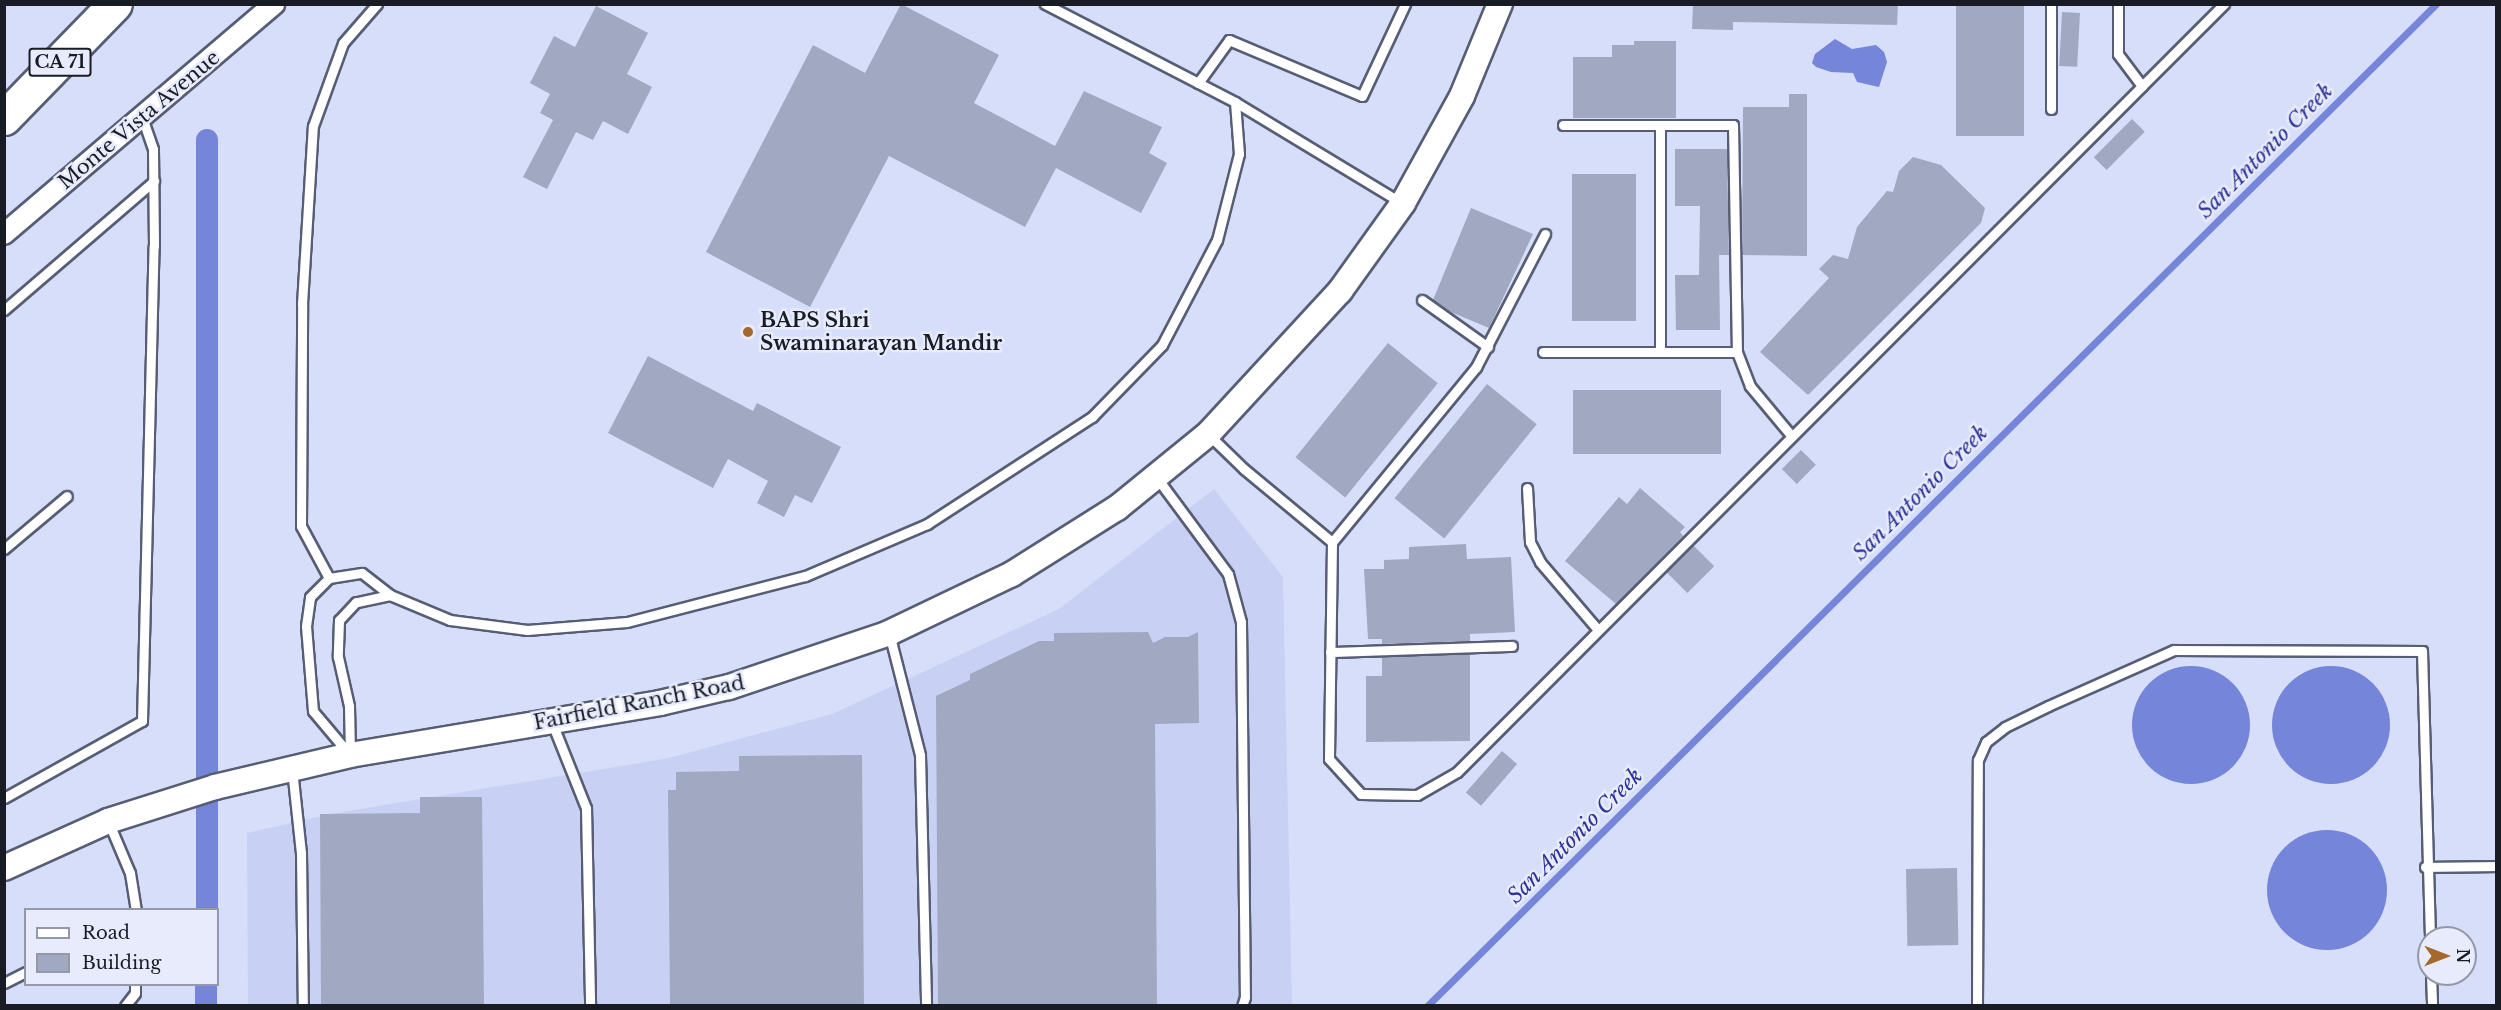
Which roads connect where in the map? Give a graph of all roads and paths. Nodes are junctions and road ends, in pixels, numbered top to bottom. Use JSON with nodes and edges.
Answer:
{"nodes":[{"id":1,"x":115,"y":4,"type":"edge"},
{"id":2,"x":274,"y":4,"type":"edge"},
{"id":3,"x":377,"y":4,"type":"edge"},
{"id":4,"x":1045,"y":4,"type":"edge"},
{"id":5,"x":1405,"y":4,"type":"edge"},
{"id":6,"x":1500,"y":4,"type":"edge"},
{"id":7,"x":2051,"y":4,"type":"edge"},
{"id":8,"x":2118,"y":4,"type":"edge"},
{"id":9,"x":2224,"y":4,"type":"edge"},
{"id":10,"x":1198,"y":83,"type":"junction"},
{"id":11,"x":2142,"y":86,"type":"junction"},
{"id":12,"x":1234,"y":102,"type":"junction"},
{"id":13,"x":2051,"y":109,"type":"dead end"},
{"id":14,"x":142,"y":117,"type":"junction"},
{"id":15,"x":4,"y":118,"type":"edge"},
{"id":16,"x":1563,"y":125,"type":"dead end"},
{"id":17,"x":1660,"y":125,"type":"junction"},
{"id":18,"x":154,"y":181,"type":"junction"},
{"id":19,"x":1403,"y":203,"type":"junction"},
{"id":20,"x":4,"y":234,"type":"edge"},
{"id":21,"x":1545,"y":234,"type":"dead end"},
{"id":22,"x":1422,"y":300,"type":"dead end"},
{"id":23,"x":4,"y":310,"type":"edge"},
{"id":24,"x":1488,"y":347,"type":"junction"},
{"id":25,"x":1660,"y":351,"type":"junction"},
{"id":26,"x":1543,"y":352,"type":"dead end"},
{"id":27,"x":1737,"y":352,"type":"junction"},
{"id":28,"x":1208,"y":434,"type":"junction"},
{"id":29,"x":1790,"y":434,"type":"junction"},
{"id":30,"x":1157,"y":478,"type":"junction"},
{"id":31,"x":1527,"y":488,"type":"dead end"},
{"id":32,"x":67,"y":496,"type":"dead end"},
{"id":33,"x":1332,"y":542,"type":"junction"},
{"id":34,"x":4,"y":549,"type":"edge"},
{"id":35,"x":329,"y":578,"type":"junction"},
{"id":36,"x":390,"y":595,"type":"junction"},
{"id":37,"x":1598,"y":630,"type":"junction"},
{"id":38,"x":889,"y":633,"type":"junction"},
{"id":39,"x":1512,"y":646,"type":"dead end"},
{"id":40,"x":1330,"y":652,"type":"junction"},
{"id":41,"x":551,"y":722,"type":"junction"},
{"id":42,"x":350,"y":755,"type":"junction"},
{"id":43,"x":292,"y":768,"type":"junction"},
{"id":44,"x":4,"y":798,"type":"edge"},
{"id":45,"x":108,"y":820,"type":"junction"},
{"id":46,"x":2496,"y":866,"type":"edge"},
{"id":47,"x":2425,"y":867,"type":"junction"},
{"id":48,"x":4,"y":868,"type":"edge"},
{"id":49,"x":136,"y":908,"type":"edge"},
{"id":50,"x":2429,"y":926,"type":"edge"},
{"id":51,"x":24,"y":973,"type":"edge"},
{"id":52,"x":4,"y":983,"type":"edge"},
{"id":53,"x":135,"y":986,"type":"edge"},
{"id":54,"x":2431,"y":986,"type":"edge"},
{"id":55,"x":124,"y":1005,"type":"edge"},
{"id":56,"x":303,"y":1005,"type":"edge"},
{"id":57,"x":590,"y":1005,"type":"edge"},
{"id":58,"x":926,"y":1005,"type":"edge"},
{"id":59,"x":1242,"y":1005,"type":"edge"},
{"id":60,"x":1977,"y":1005,"type":"edge"},
{"id":61,"x":2432,"y":1005,"type":"edge"}],
"edges":[{"from":1,"to":15,"type":"highway","number":"CA 71"},
{"from":2,"to":14,"type":"street","name":"Monte Vista Avenue"},
{"from":3,"to":35,"type":"lane"},
{"from":4,"to":10,"type":"lane"},
{"from":5,"to":10,"type":"lane"},
{"from":6,"to":19,"type":"street","name":"Fairfield Ranch Road"},
{"from":7,"to":13,"type":"lane"},
{"from":8,"to":11,"type":"lane"},
{"from":9,"to":11,"type":"lane"},
{"from":10,"to":12,"type":"lane"},
{"from":11,"to":29,"type":"lane"},
{"from":12,"to":19,"type":"lane"},
{"from":12,"to":36,"type":"lane"},
{"from":14,"to":18,"type":"lane"},
{"from":14,"to":20,"type":"street","name":"Monte Vista Avenue"},
{"from":16,"to":17,"type":"lane"},
{"from":17,"to":25,"type":"lane"},
{"from":17,"to":27,"type":"lane"},
{"from":18,"to":23,"type":"lane"},
{"from":18,"to":44,"type":"lane"},
{"from":19,"to":28,"type":"street","name":"Fairfield Ranch Road"},
{"from":21,"to":24,"type":"lane"},
{"from":22,"to":24,"type":"lane"},
{"from":24,"to":33,"type":"lane"},
{"from":25,"to":26,"type":"lane"},
{"from":25,"to":27,"type":"lane"},
{"from":27,"to":29,"type":"lane"},
{"from":28,"to":30,"type":"street","name":"Fairfield Ranch Road"},
{"from":28,"to":33,"type":"lane"},
{"from":29,"to":37,"type":"lane"},
{"from":30,"to":38,"type":"street","name":"Fairfield Ranch Road"},
{"from":30,"to":59,"type":"lane"},
{"from":31,"to":37,"type":"lane"},
{"from":32,"to":34,"type":"lane"},
{"from":33,"to":40,"type":"lane"},
{"from":35,"to":36,"type":"lane"},
{"from":35,"to":42,"type":"lane"},
{"from":36,"to":42,"type":"lane"},
{"from":37,"to":40,"type":"lane"},
{"from":38,"to":41,"type":"street","name":"Fairfield Ranch Road"},
{"from":38,"to":58,"type":"lane"},
{"from":39,"to":40,"type":"lane"},
{"from":41,"to":42,"type":"street","name":"Fairfield Ranch Road"},
{"from":41,"to":57,"type":"lane"},
{"from":42,"to":43,"type":"street","name":"Fairfield Ranch Road"},
{"from":43,"to":45,"type":"street","name":"Fairfield Ranch Road"},
{"from":43,"to":56,"type":"lane"},
{"from":45,"to":48,"type":"street","name":"Fairfield Ranch Road"},
{"from":45,"to":49,"type":"lane"},
{"from":46,"to":47,"type":"lane"},
{"from":47,"to":50,"type":"lane"},
{"from":47,"to":60,"type":"lane"},
{"from":51,"to":52,"type":"lane"},
{"from":53,"to":55,"type":"lane"},
{"from":54,"to":61,"type":"lane"}]}
